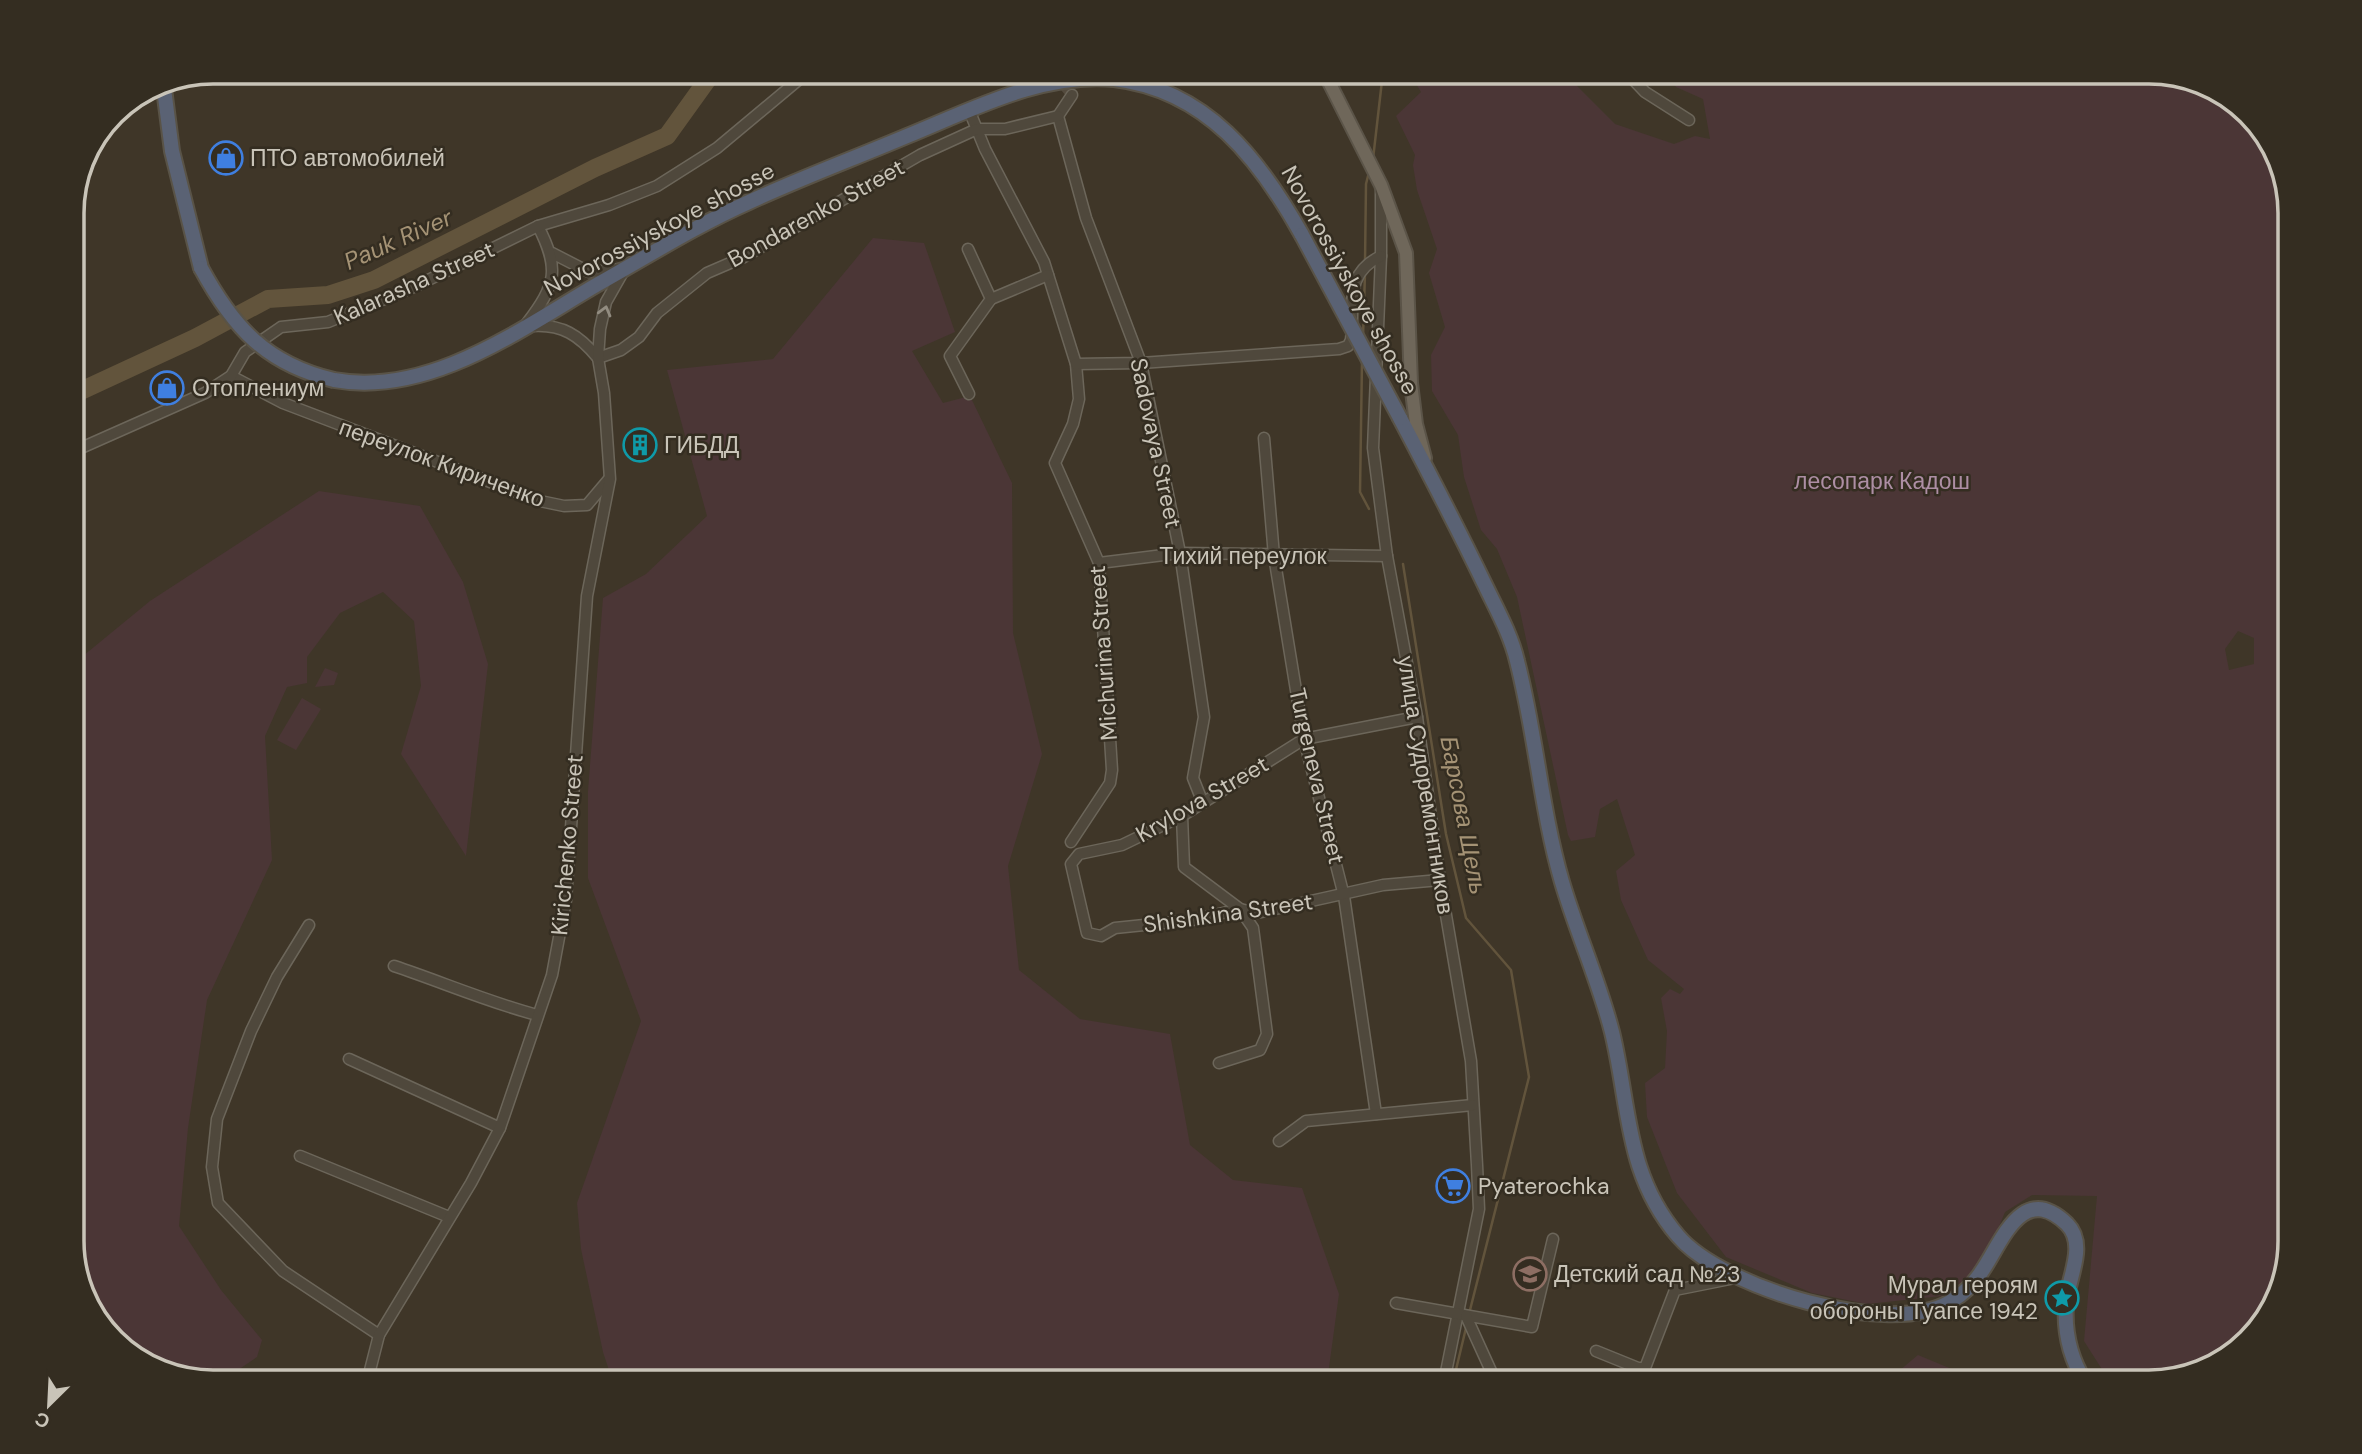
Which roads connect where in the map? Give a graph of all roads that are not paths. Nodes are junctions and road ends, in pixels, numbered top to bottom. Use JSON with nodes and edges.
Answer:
{"nodes":[{"id":1,"x":794,"y":84,"type":"edge"},
{"id":2,"x":1056,"y":84,"type":"edge"},
{"id":3,"x":1134,"y":84,"type":"edge"},
{"id":4,"x":1330,"y":84,"type":"edge"},
{"id":5,"x":1637,"y":84,"type":"edge"},
{"id":6,"x":165,"y":93,"type":"edge"},
{"id":7,"x":1072,"y":95,"type":"dead end"},
{"id":8,"x":969,"y":110,"type":"junction"},
{"id":9,"x":1058,"y":116,"type":"junction"},
{"id":10,"x":1689,"y":120,"type":"dead end"},
{"id":11,"x":977,"y":129,"type":"junction"},
{"id":12,"x":1379,"y":182,"type":"junction"},
{"id":13,"x":538,"y":226,"type":"junction"},
{"id":14,"x":968,"y":249,"type":"dead end"},
{"id":15,"x":552,"y":253,"type":"junction"},
{"id":16,"x":1381,"y":256,"type":"junction"},
{"id":17,"x":626,"y":269,"type":"junction"},
{"id":18,"x":1048,"y":275,"type":"junction"},
{"id":19,"x":992,"y":299,"type":"junction"},
{"id":20,"x":525,"y":326,"type":"junction"},
{"id":21,"x":598,"y":358,"type":"junction"},
{"id":22,"x":1141,"y":363,"type":"junction"},
{"id":23,"x":1076,"y":364,"type":"junction"},
{"id":24,"x":231,"y":376,"type":"junction"},
{"id":25,"x":969,"y":394,"type":"dead end"},
{"id":26,"x":1264,"y":438,"type":"dead end"},
{"id":27,"x":84,"y":447,"type":"edge"},
{"id":28,"x":1430,"y":475,"type":"junction"},
{"id":29,"x":610,"y":479,"type":"junction"},
{"id":30,"x":1180,"y":553,"type":"junction"},
{"id":31,"x":1274,"y":556,"type":"junction"},
{"id":32,"x":1387,"y":556,"type":"junction"},
{"id":33,"x":1099,"y":563,"type":"junction"},
{"id":34,"x":1417,"y":717,"type":"junction"},
{"id":35,"x":1304,"y":739,"type":"junction"},
{"id":36,"x":1203,"y":803,"type":"junction"},
{"id":37,"x":1182,"y":816,"type":"junction"},
{"id":38,"x":1071,"y":842,"type":"dead end"},
{"id":39,"x":1071,"y":864,"type":"joint"},
{"id":40,"x":1440,"y":880,"type":"junction"},
{"id":41,"x":1344,"y":896,"type":"junction"},
{"id":42,"x":1240,"y":909,"type":"junction"},
{"id":43,"x":309,"y":925,"type":"dead end"},
{"id":44,"x":394,"y":967,"type":"dead end"},
{"id":45,"x":537,"y":1015,"type":"junction"},
{"id":46,"x":349,"y":1059,"type":"dead end"},
{"id":47,"x":1219,"y":1063,"type":"dead end"},
{"id":48,"x":1473,"y":1105,"type":"junction"},
{"id":49,"x":1376,"y":1114,"type":"junction"},
{"id":50,"x":500,"y":1128,"type":"junction"},
{"id":51,"x":1279,"y":1141,"type":"dead end"},
{"id":52,"x":300,"y":1156,"type":"dead end"},
{"id":53,"x":449,"y":1217,"type":"junction"},
{"id":54,"x":1553,"y":1239,"type":"dead end"},
{"id":55,"x":1735,"y":1278,"type":"junction"},
{"id":56,"x":1396,"y":1303,"type":"dead end"},
{"id":57,"x":1461,"y":1315,"type":"junction"},
{"id":58,"x":379,"y":1335,"type":"junction"},
{"id":59,"x":1596,"y":1350,"type":"dead end"},
{"id":60,"x":370,"y":1370,"type":"edge"},
{"id":61,"x":1447,"y":1370,"type":"edge"},
{"id":62,"x":1490,"y":1370,"type":"edge"},
{"id":63,"x":2078,"y":1370,"type":"edge"}],
"edges":[{"from":1,"to":13,"type":"street"},
{"from":2,"to":8,"type":"highway","name":"Novorossiyskoye shosse","bridge":true},
{"from":3,"to":28,"type":"highway","name":"Novorossiyskoye shosse","bridge":true},
{"from":4,"to":12,"type":"main road"},
{"from":5,"to":10,"type":"street"},
{"from":6,"to":20,"type":"highway","name":"Novorossiyskoye shosse","bridge":true},
{"from":7,"to":9,"type":"street"},
{"from":8,"to":11,"type":"street","name":"Michurina Street"},
{"from":8,"to":17,"type":"highway","name":"Novorossiyskoye shosse"},
{"from":9,"to":11,"type":"street","name":"Bondarenko Street"},
{"from":9,"to":22,"type":"street","name":"Sadovaya Street"},
{"from":11,"to":18,"type":"street","name":"Michurina Street"},
{"from":11,"to":21,"type":"street","name":"Bondarenko Street"},
{"from":12,"to":16,"type":"street","name":"улица Судоремонтников"},
{"from":12,"to":28,"type":"main road"},
{"from":13,"to":15,"type":"street"},
{"from":13,"to":24,"type":"street","name":"Kalarasha Street"},
{"from":14,"to":19,"type":"street"},
{"from":15,"to":17,"type":"street"},
{"from":15,"to":20,"type":"street"},
{"from":16,"to":22,"type":"street"},
{"from":16,"to":32,"type":"street","name":"улица Судоремонтников"},
{"from":17,"to":20,"type":"highway","name":"Novorossiyskoye shosse"},
{"from":21,"to":17,"type":"street","name":"Kirichenko Street","one_way":true},
{"from":18,"to":19,"type":"street"},
{"from":18,"to":23,"type":"street","name":"Michurina Street"},
{"from":19,"to":25,"type":"street"},
{"from":20,"to":21,"type":"street"},
{"from":21,"to":29,"type":"street","name":"Kirichenko Street"},
{"from":22,"to":23,"type":"street"},
{"from":22,"to":30,"type":"street","name":"Sadovaya Street"},
{"from":23,"to":33,"type":"street","name":"Michurina Street"},
{"from":24,"to":27,"type":"street","name":"Kalarasha Street"},
{"from":24,"to":29,"type":"street","name":"переулок Кириченко"},
{"from":26,"to":31,"type":"street","name":"Turgeneva Street"},
{"from":28,"to":55,"type":"highway","name":"Novorossiyskoye shosse"},
{"from":29,"to":45,"type":"street","name":"Kirichenko Street"},
{"from":30,"to":31,"type":"street","name":"Тихий переулок"},
{"from":30,"to":33,"type":"street","name":"Тихий переулок"},
{"from":30,"to":36,"type":"street","name":"Sadovaya Street"},
{"from":31,"to":32,"type":"street","name":"Тихий переулок"},
{"from":31,"to":35,"type":"street","name":"Turgeneva Street"},
{"from":32,"to":34,"type":"street","name":"улица Судоремонтников"},
{"from":33,"to":38,"type":"street","name":"Michurina Street"},
{"from":34,"to":35,"type":"street","name":"Krylova Street"},
{"from":34,"to":40,"type":"street","name":"улица Судоремонтников"},
{"from":35,"to":36,"type":"street","name":"Krylova Street"},
{"from":35,"to":41,"type":"street","name":"Turgeneva Street"},
{"from":36,"to":37,"type":"street","name":"Krylova Street"},
{"from":37,"to":39,"type":"street","name":"Krylova Street"},
{"from":37,"to":42,"type":"street"},
{"from":39,"to":42,"type":"street","name":"Shishkina Street"},
{"from":40,"to":41,"type":"street","name":"Shishkina Street"},
{"from":40,"to":48,"type":"street","name":"улица Судоремонтников"},
{"from":41,"to":42,"type":"street","name":"Shishkina Street"},
{"from":41,"to":49,"type":"street","name":"Turgeneva Street"},
{"from":42,"to":47,"type":"street"},
{"from":43,"to":58,"type":"street"},
{"from":44,"to":45,"type":"street"},
{"from":45,"to":50,"type":"street","name":"Kirichenko Street"},
{"from":46,"to":50,"type":"street"},
{"from":48,"to":49,"type":"street"},
{"from":48,"to":57,"type":"street","name":"улица Судоремонтников"},
{"from":49,"to":51,"type":"street"},
{"from":50,"to":53,"type":"street","name":"Kirichenko Street"},
{"from":52,"to":53,"type":"street"},
{"from":53,"to":58,"type":"street","name":"Kirichenko Street"},
{"from":54,"to":57,"type":"street"},
{"from":55,"to":59,"type":"street"},
{"from":55,"to":63,"type":"highway","name":"Novorossiyskoye shosse"},
{"from":56,"to":57,"type":"street"},
{"from":57,"to":61,"type":"street","name":"улица Судоремонтников"},
{"from":57,"to":62,"type":"street"},
{"from":58,"to":60,"type":"street","name":"Kirichenko Street"}]}
